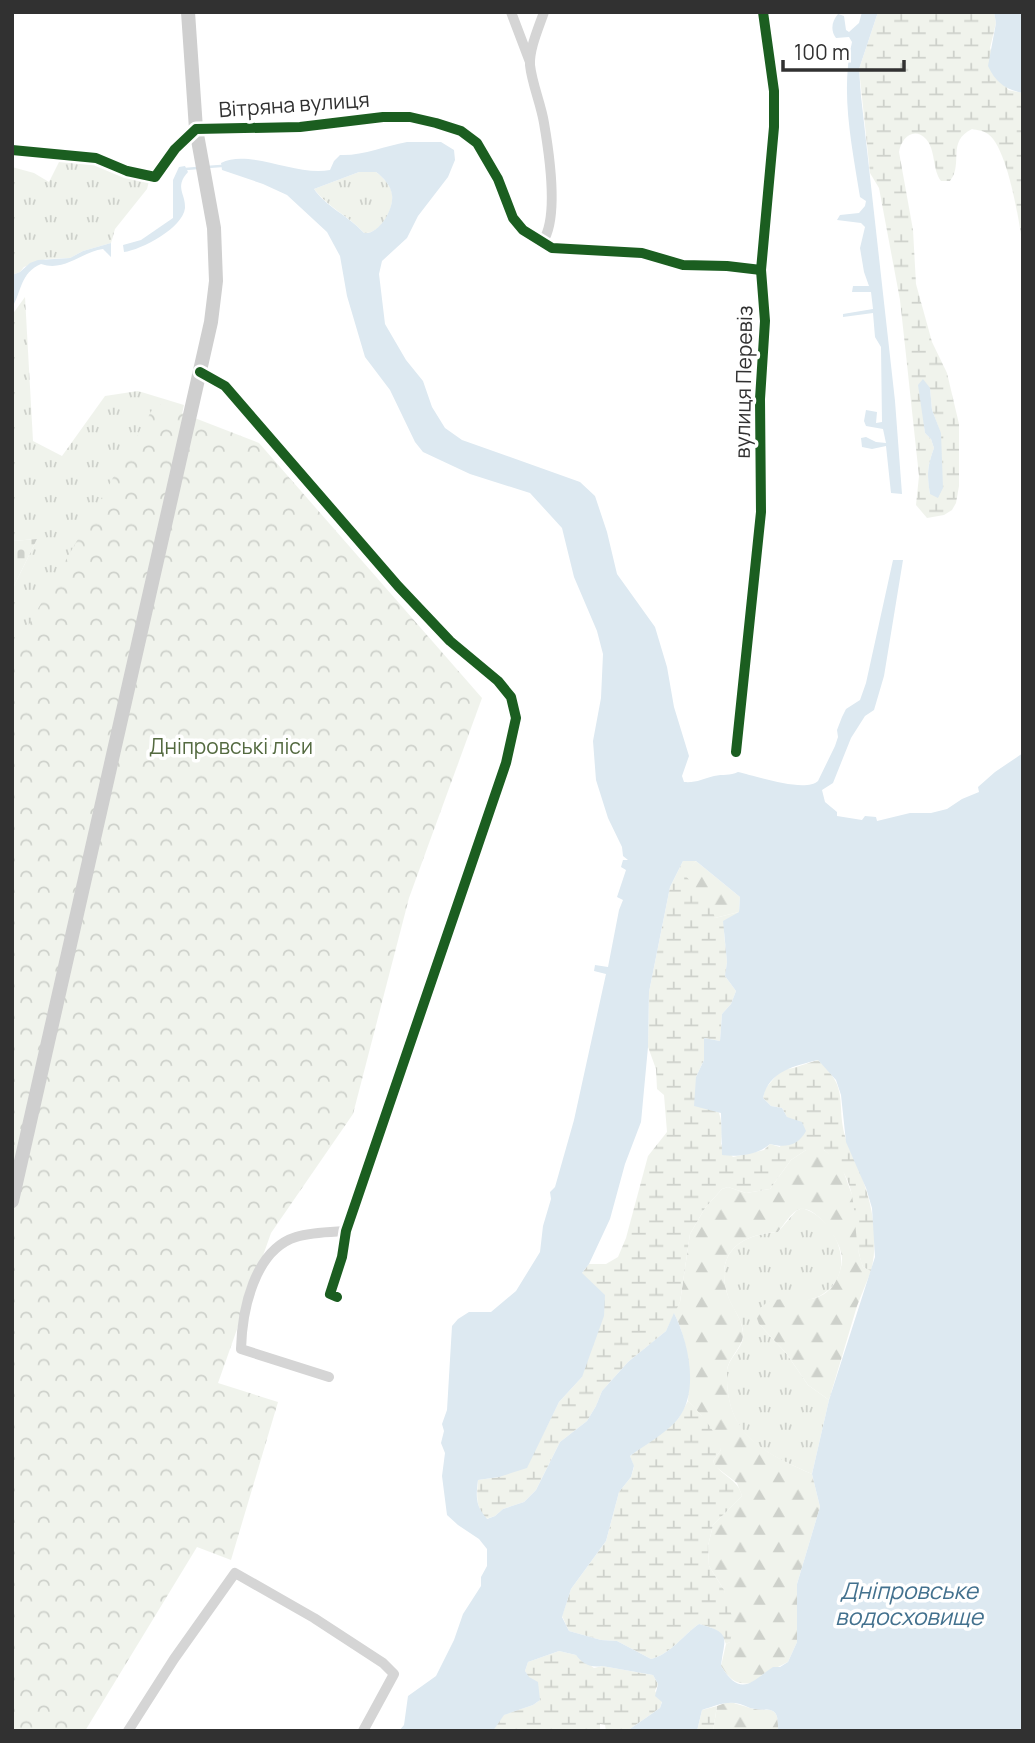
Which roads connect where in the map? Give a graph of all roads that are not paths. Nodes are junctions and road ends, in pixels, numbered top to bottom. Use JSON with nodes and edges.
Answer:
{"nodes":[{"id":1,"x":188,"y":12,"type":"edge"},
{"id":2,"x":511,"y":12,"type":"edge"},
{"id":3,"x":544,"y":12,"type":"edge"},
{"id":4,"x":763,"y":12,"type":"edge"},
{"id":5,"x":530,"y":62,"type":"junction"},
{"id":6,"x":196,"y":129,"type":"junction"},
{"id":7,"x":12,"y":150,"type":"edge"},
{"id":8,"x":543,"y":241,"type":"junction"},
{"id":9,"x":761,"y":270,"type":"junction"},
{"id":10,"x":200,"y":372,"type":"junction"},
{"id":11,"x":736,"y":752,"type":"dead end"},
{"id":12,"x":12,"y":1201,"type":"edge"},
{"id":13,"x":346,"y":1231,"type":"junction"},
{"id":14,"x":337,"y":1297,"type":"dead end"},
{"id":15,"x":329,"y":1377,"type":"dead end"},
{"id":16,"x":128,"y":1731,"type":"edge"},
{"id":17,"x":363,"y":1731,"type":"edge"}],
"edges":[{"from":1,"to":6,"type":"main road"},
{"from":2,"to":5,"type":"street"},
{"from":3,"to":5,"type":"street"},
{"from":4,"to":9,"type":"street","name":"вулиця Перевіз"},
{"from":5,"to":8,"type":"street"},
{"from":6,"to":7,"type":"street","name":"Вітряна вулиця"},
{"from":6,"to":8,"type":"street","name":"Вітряна вулиця"},
{"from":6,"to":10,"type":"main road"},
{"from":8,"to":9,"type":"street"},
{"from":9,"to":11,"type":"street","name":"вулиця Перевіз"},
{"from":10,"to":12,"type":"main road"},
{"from":10,"to":13,"type":"street"},
{"from":13,"to":14,"type":"street"},
{"from":13,"to":15,"type":"street"},
{"from":16,"to":17,"type":"street"}]}
